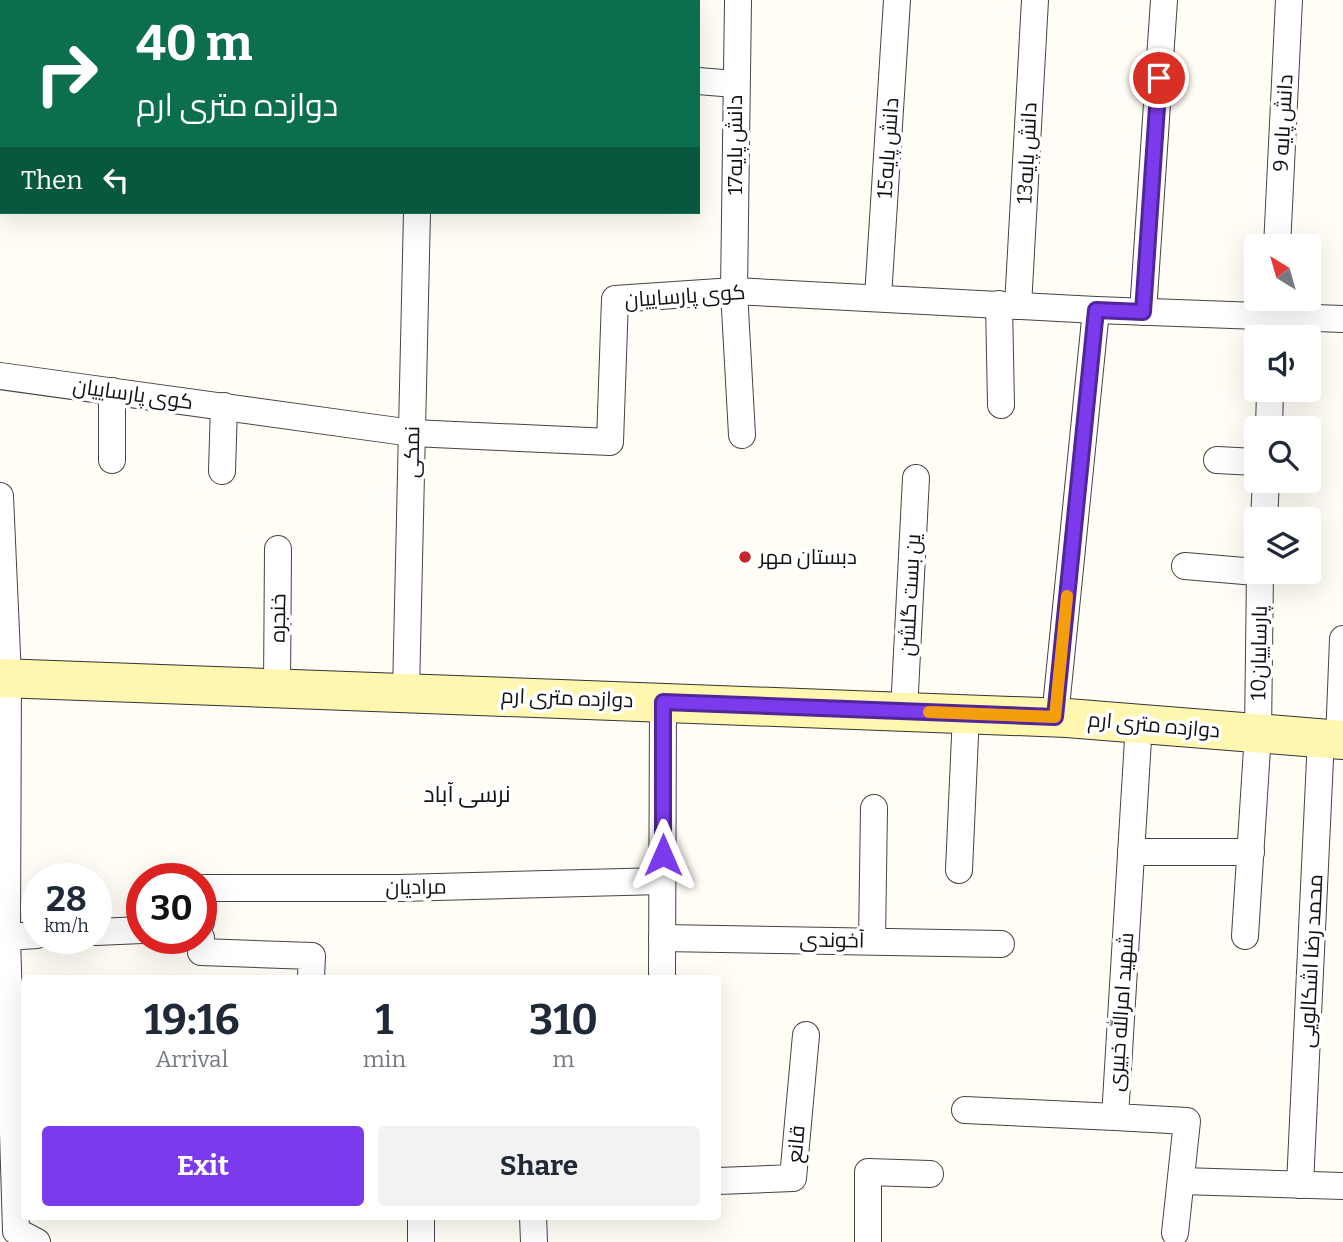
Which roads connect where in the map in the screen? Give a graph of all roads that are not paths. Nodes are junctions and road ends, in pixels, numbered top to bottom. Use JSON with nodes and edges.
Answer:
{"nodes":[{"id":1,"x":738,"y":0,"type":"edge"},
{"id":2,"x":897,"y":0,"type":"edge"},
{"id":3,"x":1035,"y":0,"type":"edge"},
{"id":4,"x":1164,"y":0,"type":"edge"},
{"id":5,"x":1289,"y":0,"type":"edge"},
{"id":6,"x":700,"y":81,"type":"edge"},
{"id":7,"x":735,"y":84,"type":"junction"},
{"id":8,"x":417,"y":214,"type":"edge"},
{"id":9,"x":1278,"y":234,"type":"edge"},
{"id":10,"x":734,"y":291,"type":"junction"},
{"id":11,"x":878,"y":297,"type":"junction"},
{"id":12,"x":1009,"y":305,"type":"junction"},
{"id":13,"x":1096,"y":310,"type":"junction"},
{"id":14,"x":1143,"y":312,"type":"junction"},
{"id":15,"x":1273,"y":318,"type":"edge"},
{"id":16,"x":1343,"y":319,"type":"edge"},
{"id":17,"x":0,"y":376,"type":"edge"},
{"id":18,"x":112,"y":391,"type":"junction"},
{"id":19,"x":1001,"y":405,"type":"dead end"},
{"id":20,"x":224,"y":406,"type":"junction"},
{"id":21,"x":412,"y":433,"type":"junction"},
{"id":22,"x":743,"y":435,"type":"dead end"},
{"id":23,"x":112,"y":460,"type":"dead end"},
{"id":24,"x":1217,"y":460,"type":"dead end"},
{"id":25,"x":1244,"y":461,"type":"edge"},
{"id":26,"x":222,"y":471,"type":"dead end"},
{"id":27,"x":916,"y":478,"type":"dead end"},
{"id":28,"x":0,"y":496,"type":"edge"},
{"id":29,"x":278,"y":549,"type":"dead end"},
{"id":30,"x":1185,"y":566,"type":"dead end"},
{"id":31,"x":1244,"y":571,"type":"edge"},
{"id":32,"x":1259,"y":584,"type":"edge"},
{"id":33,"x":1343,"y":639,"type":"edge"},
{"id":34,"x":4,"y":678,"type":"edge"},
{"id":35,"x":277,"y":687,"type":"junction"},
{"id":36,"x":406,"y":692,"type":"junction"},
{"id":37,"x":663,"y":702,"type":"junction"},
{"id":38,"x":904,"y":711,"type":"junction"},
{"id":39,"x":966,"y":714,"type":"junction"},
{"id":40,"x":1055,"y":717,"type":"junction"},
{"id":41,"x":1139,"y":723,"type":"junction"},
{"id":42,"x":1258,"y":733,"type":"junction"},
{"id":43,"x":1334,"y":739,"type":"edge"},
{"id":44,"x":874,"y":808,"type":"dead end"},
{"id":45,"x":1131,"y":852,"type":"junction"},
{"id":46,"x":1251,"y":852,"type":"junction"},
{"id":47,"x":960,"y":870,"type":"dead end"},
{"id":48,"x":662,"y":881,"type":"junction"},
{"id":49,"x":217,"y":888,"type":"edge"},
{"id":50,"x":21,"y":936,"type":"edge"},
{"id":51,"x":1245,"y":936,"type":"dead end"},
{"id":52,"x":7,"y":937,"type":"junction"},
{"id":53,"x":662,"y":939,"type":"junction"},
{"id":54,"x":872,"y":941,"type":"junction"},
{"id":55,"x":1001,"y":944,"type":"dead end"},
{"id":56,"x":217,"y":953,"type":"edge"},
{"id":57,"x":311,"y":975,"type":"edge"},
{"id":58,"x":662,"y":975,"type":"edge"},
{"id":59,"x":806,"y":1035,"type":"dead end"},
{"id":60,"x":965,"y":1110,"type":"dead end"},
{"id":61,"x":1115,"y":1117,"type":"junction"},
{"id":62,"x":930,"y":1174,"type":"dead end"},
{"id":63,"x":721,"y":1181,"type":"edge"},
{"id":64,"x":1181,"y":1181,"type":"junction"},
{"id":65,"x":1300,"y":1185,"type":"junction"},
{"id":66,"x":20,"y":1186,"type":"edge"},
{"id":67,"x":1343,"y":1186,"type":"edge"},
{"id":68,"x":421,"y":1220,"type":"edge"},
{"id":69,"x":533,"y":1220,"type":"edge"},
{"id":70,"x":1175,"y":1233,"type":"dead end"},
{"id":71,"x":37,"y":1242,"type":"edge"},
{"id":72,"x":421,"y":1242,"type":"edge"},
{"id":73,"x":534,"y":1242,"type":"edge"},
{"id":74,"x":868,"y":1242,"type":"edge"}],
"edges":[{"from":1,"to":7,"type":"street","name":"دانش پایه17"},
{"from":2,"to":11,"type":"street","name":"دانش پایه15"},
{"from":3,"to":12,"type":"street","name":"دانش پایه13"},
{"from":4,"to":14,"type":"street"},
{"from":5,"to":9,"type":"street","name":"دانش پایه 9"},
{"from":6,"to":7,"type":"street"},
{"from":7,"to":10,"type":"street","name":"دانش پایه17"},
{"from":8,"to":21,"type":"street","name":"نمکی"},
{"from":10,"to":11,"type":"street","name":"کوی پارساییان"},
{"from":10,"to":21,"type":"street","name":"کوی پارساییان"},
{"from":10,"to":22,"type":"street","name":"دانش پایه17"},
{"from":11,"to":12,"type":"street","name":"کوی پارساییان"},
{"from":12,"to":13,"type":"street","name":"کوی پارساییان"},
{"from":12,"to":19,"type":"street","name":"دانش پایه13"},
{"from":13,"to":14,"type":"street","name":"کوی پارساییان"},
{"from":13,"to":40,"type":"street"},
{"from":14,"to":15,"type":"street","name":"کوی پارساییان"},
{"from":15,"to":16,"type":"street","name":"کوی پارساییان"},
{"from":17,"to":18,"type":"street","name":"کوی پارساییان"},
{"from":18,"to":20,"type":"street","name":"کوی پارساییان"},
{"from":18,"to":23,"type":"street"},
{"from":20,"to":21,"type":"street","name":"کوی پارساییان"},
{"from":20,"to":26,"type":"street"},
{"from":21,"to":36,"type":"street","name":"نمکی"},
{"from":24,"to":25,"type":"street"},
{"from":27,"to":38,"type":"street","name":"ین بست گلشن"},
{"from":28,"to":34,"type":"street"},
{"from":29,"to":35,"type":"street","name":"خنجره"},
{"from":30,"to":31,"type":"street"},
{"from":32,"to":42,"type":"street","name":"پارساییان10"},
{"from":33,"to":43,"type":"street","name":"محمد رضا اشکالویی"},
{"from":34,"to":35,"type":"street","name":"دوازده متری ارم"},
{"from":34,"to":52,"type":"street"},
{"from":35,"to":36,"type":"street","name":"دوازده متری ارم"},
{"from":36,"to":37,"type":"street","name":"دوازده متری ارم"},
{"from":37,"to":38,"type":"street","name":"دوازده متری ارم"},
{"from":37,"to":48,"type":"street"},
{"from":38,"to":39,"type":"street","name":"دوازده متری ارم"},
{"from":39,"to":40,"type":"street","name":"دوازده متری ارم"},
{"from":39,"to":47,"type":"street"},
{"from":40,"to":41,"type":"street","name":"دوازده متری ارم"},
{"from":41,"to":42,"type":"street","name":"دوازده متری ارم"},
{"from":41,"to":45,"type":"street","name":"شهید امرالله خبیری"},
{"from":42,"to":43,"type":"street","name":"دوازده متری ارم"},
{"from":42,"to":46,"type":"street","name":"پارساییان10"},
{"from":43,"to":65,"type":"street","name":"محمد رضا اشکالویی"},
{"from":44,"to":54,"type":"street"},
{"from":45,"to":46,"type":"street"},
{"from":45,"to":61,"type":"street","name":"شهید امرالله خبیری"},
{"from":46,"to":51,"type":"street","name":"پارساییان10"},
{"from":48,"to":49,"type":"street","name":"مرادیان"},
{"from":48,"to":53,"type":"street"},
{"from":50,"to":52,"type":"street"},
{"from":52,"to":66,"type":"street"},
{"from":53,"to":54,"type":"street","name":"آخوندی"},
{"from":53,"to":58,"type":"street"},
{"from":54,"to":55,"type":"street","name":"آخوندی"},
{"from":56,"to":57,"type":"street"},
{"from":59,"to":63,"type":"street","name":"قانع"},
{"from":60,"to":61,"type":"street"},
{"from":61,"to":64,"type":"street","name":"شهید امرالله خبیری"},
{"from":62,"to":74,"type":"street"},
{"from":64,"to":65,"type":"street"},
{"from":64,"to":70,"type":"street","name":"شهید امرالله خبیری"},
{"from":65,"to":67,"type":"street"},
{"from":66,"to":71,"type":"street"},
{"from":68,"to":72,"type":"street"},
{"from":69,"to":73,"type":"street"}]}
